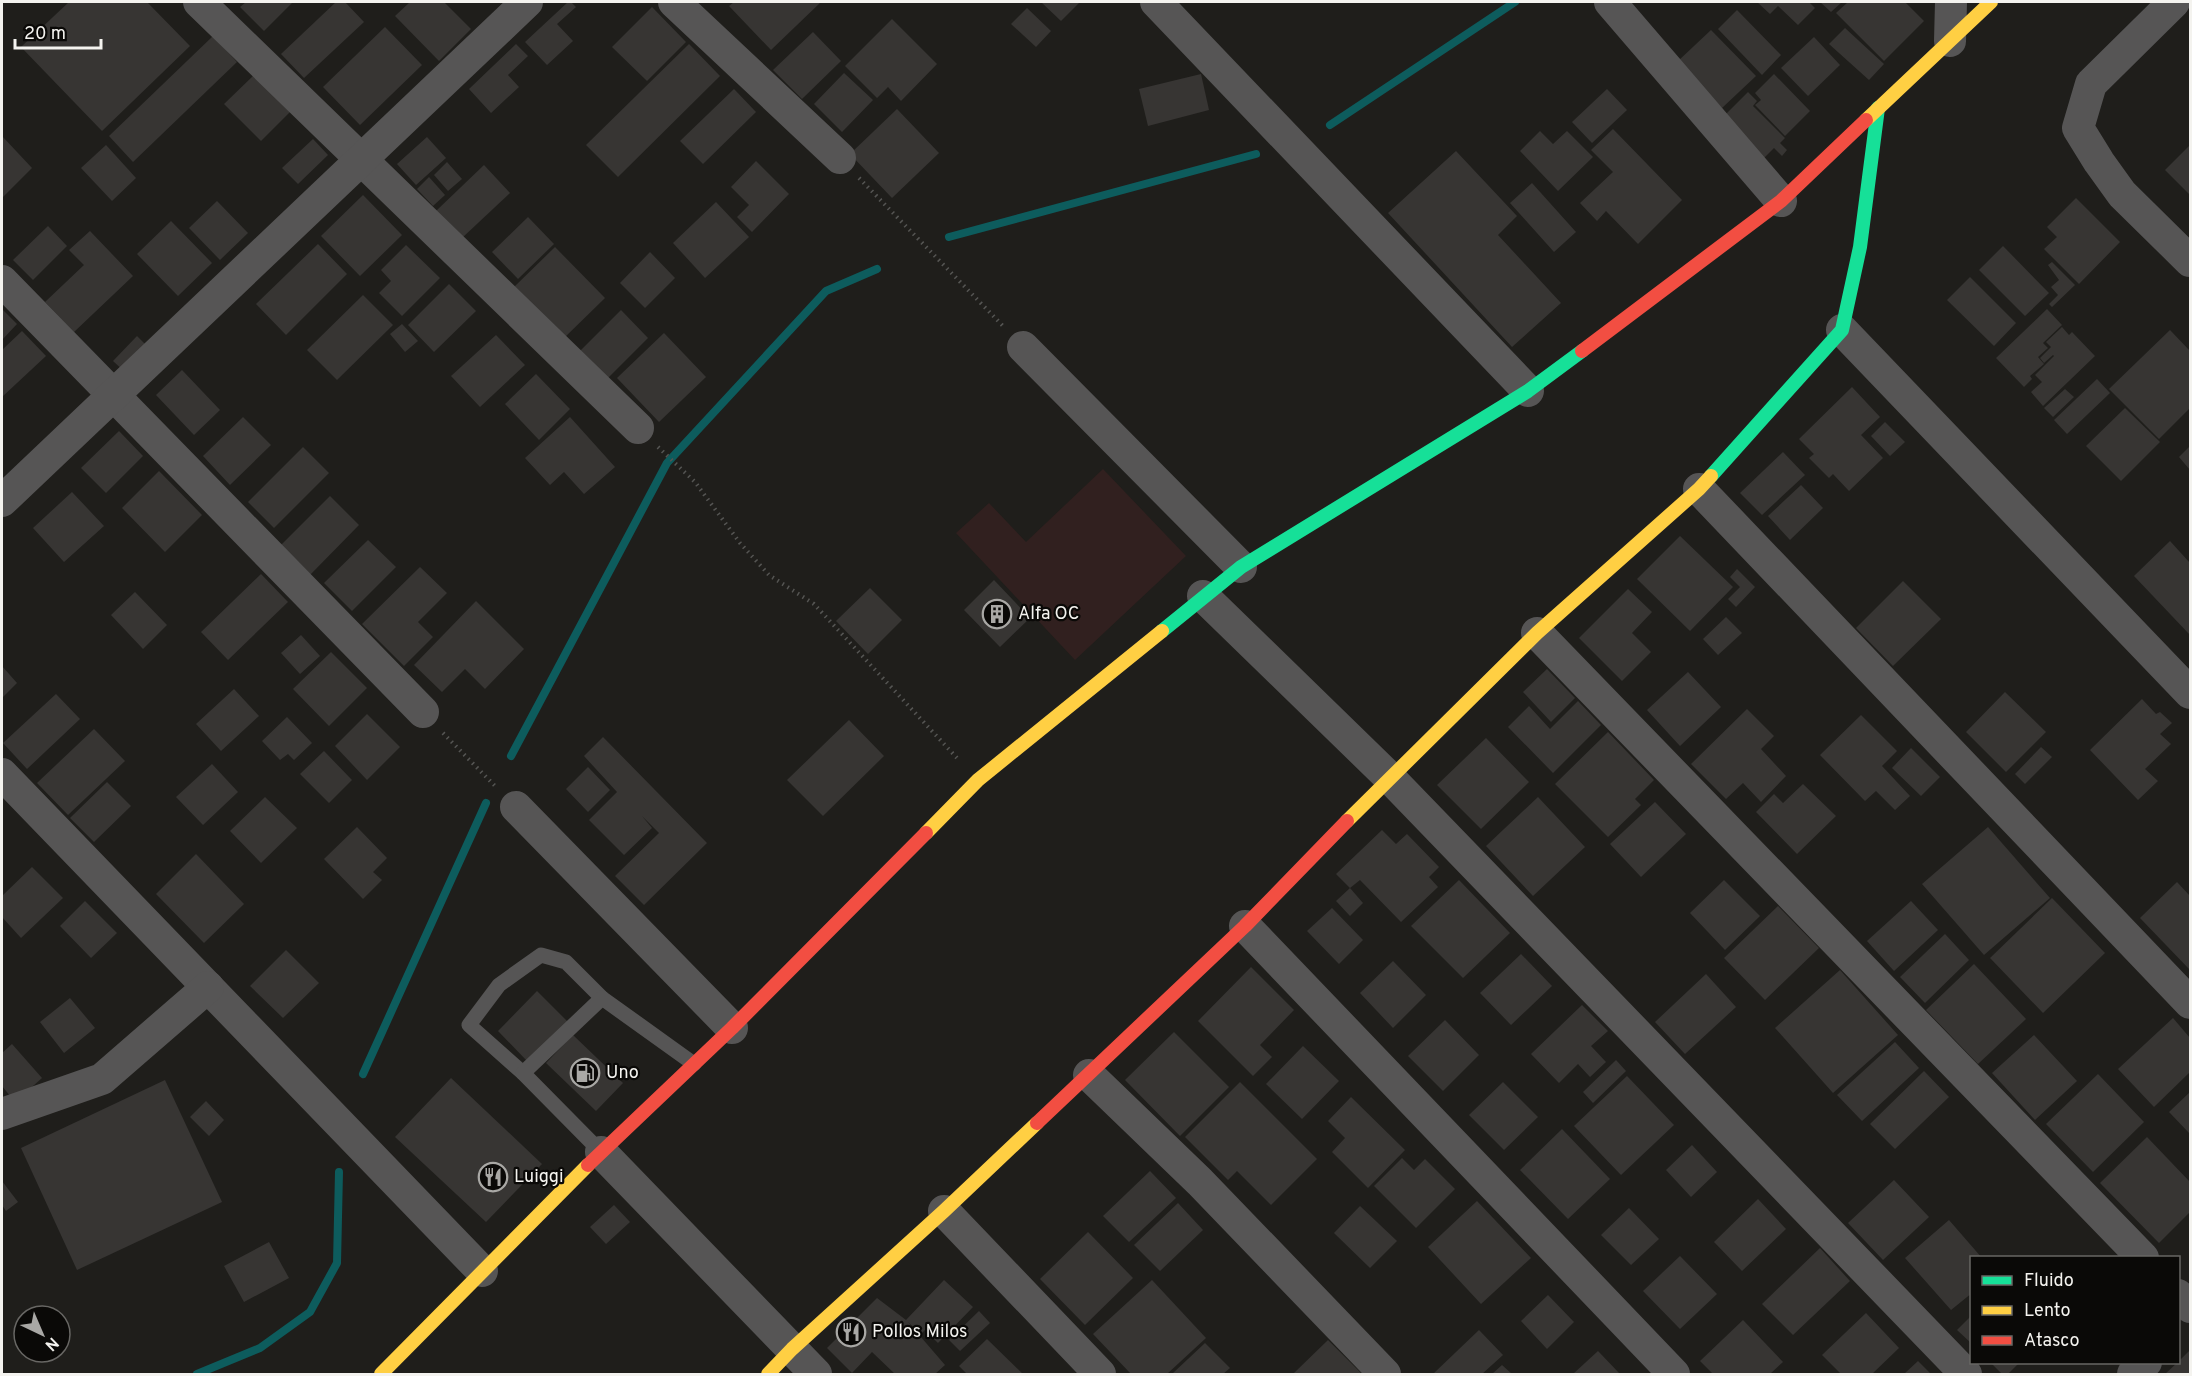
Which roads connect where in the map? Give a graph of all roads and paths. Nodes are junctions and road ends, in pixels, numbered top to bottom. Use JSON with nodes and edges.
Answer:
{"nodes":[{"id":1,"x":200,"y":2,"type":"edge"},
{"id":2,"x":527,"y":2,"type":"edge"},
{"id":3,"x":674,"y":2,"type":"edge"},
{"id":4,"x":1156,"y":2,"type":"edge"},
{"id":5,"x":1610,"y":2,"type":"edge"},
{"id":6,"x":1951,"y":2,"type":"edge"},
{"id":7,"x":1992,"y":2,"type":"edge"},
{"id":8,"x":2174,"y":2,"type":"edge"},
{"id":9,"x":1950,"y":41,"type":"junction"},
{"id":10,"x":1878,"y":108,"type":"junction"},
{"id":11,"x":840,"y":158,"type":"joint"},
{"id":12,"x":361,"y":160,"type":"junction"},
{"id":13,"x":1781,"y":201,"type":"junction"},
{"id":14,"x":2190,"y":261,"type":"edge"},
{"id":15,"x":2,"y":281,"type":"edge"},
{"id":16,"x":1842,"y":330,"type":"junction"},
{"id":17,"x":1023,"y":347,"type":"joint"},
{"id":18,"x":1528,"y":391,"type":"junction"},
{"id":19,"x":113,"y":396,"type":"junction"},
{"id":20,"x":644,"y":434,"type":"joint"},
{"id":21,"x":1699,"y":489,"type":"junction"},
{"id":22,"x":2,"y":501,"type":"edge"},
{"id":23,"x":1241,"y":567,"type":"junction"},
{"id":24,"x":1203,"y":596,"type":"junction"},
{"id":25,"x":1537,"y":633,"type":"junction"},
{"id":26,"x":2190,"y":693,"type":"edge"},
{"id":27,"x":423,"y":712,"type":"joint"},
{"id":28,"x":1389,"y":777,"type":"junction"},
{"id":29,"x":978,"y":780,"type":"junction"},
{"id":30,"x":8,"y":793,"type":"edge"},
{"id":31,"x":516,"y":807,"type":"joint"},
{"id":32,"x":1245,"y":926,"type":"junction"},
{"id":33,"x":208,"y":987,"type":"junction"},
{"id":34,"x":602,"y":998,"type":"junction"},
{"id":35,"x":2190,"y":1003,"type":"edge"},
{"id":36,"x":732,"y":1028,"type":"junction"},
{"id":37,"x":694,"y":1064,"type":"junction"},
{"id":38,"x":523,"y":1073,"type":"junction"},
{"id":39,"x":1089,"y":1075,"type":"junction"},
{"id":40,"x":2,"y":1114,"type":"edge"},
{"id":41,"x":601,"y":1152,"type":"junction"},
{"id":42,"x":944,"y":1210,"type":"junction"},
{"id":43,"x":2141,"y":1256,"type":"edge"},
{"id":44,"x":482,"y":1271,"type":"junction"},
{"id":45,"x":792,"y":1350,"type":"junction"},
{"id":46,"x":381,"y":1374,"type":"edge"},
{"id":47,"x":768,"y":1374,"type":"edge"},
{"id":48,"x":816,"y":1374,"type":"edge"},
{"id":49,"x":1100,"y":1374,"type":"edge"},
{"id":50,"x":1385,"y":1374,"type":"edge"},
{"id":51,"x":1674,"y":1374,"type":"edge"},
{"id":52,"x":1966,"y":1374,"type":"edge"}],
"edges":[{"from":1,"to":12,"type":"street"},
{"from":2,"to":12,"type":"street"},
{"from":3,"to":11,"type":"street"},
{"from":4,"to":18,"type":"street"},
{"from":5,"to":13,"type":"street"},
{"from":6,"to":9,"type":"street"},
{"from":7,"to":9,"type":"street"},
{"from":8,"to":14,"type":"street"},
{"from":9,"to":10,"type":"street"},
{"from":10,"to":13,"type":"street"},
{"from":10,"to":16,"type":"street"},
{"from":11,"to":17,"type":"path"},
{"from":12,"to":19,"type":"street"},
{"from":12,"to":20,"type":"street"},
{"from":13,"to":18,"type":"street"},
{"from":15,"to":19,"type":"street"},
{"from":16,"to":21,"type":"street"},
{"from":16,"to":26,"type":"street"},
{"from":17,"to":23,"type":"street"},
{"from":18,"to":23,"type":"street"},
{"from":19,"to":22,"type":"street"},
{"from":19,"to":27,"type":"street"},
{"from":20,"to":29,"type":"path"},
{"from":21,"to":25,"type":"street"},
{"from":21,"to":35,"type":"street"},
{"from":23,"to":24,"type":"street"},
{"from":24,"to":28,"type":"street"},
{"from":24,"to":29,"type":"street"},
{"from":25,"to":28,"type":"street"},
{"from":25,"to":43,"type":"street"},
{"from":27,"to":31,"type":"path"},
{"from":28,"to":32,"type":"street"},
{"from":28,"to":52,"type":"street"},
{"from":29,"to":36,"type":"street"},
{"from":30,"to":33,"type":"street"},
{"from":31,"to":36,"type":"street"},
{"from":32,"to":39,"type":"street"},
{"from":32,"to":51,"type":"street"},
{"from":33,"to":40,"type":"street"},
{"from":33,"to":44,"type":"street"},
{"from":34,"to":37,"type":"lane"},
{"from":34,"to":38,"type":"lane"},
{"from":34,"to":38,"type":"lane"},
{"from":36,"to":37,"type":"street"},
{"from":37,"to":41,"type":"street"},
{"from":38,"to":41,"type":"lane"},
{"from":39,"to":42,"type":"street"},
{"from":39,"to":50,"type":"street"},
{"from":41,"to":44,"type":"street"},
{"from":41,"to":45,"type":"street"},
{"from":42,"to":45,"type":"street"},
{"from":42,"to":49,"type":"street"},
{"from":44,"to":46,"type":"street"},
{"from":45,"to":47,"type":"street"},
{"from":45,"to":48,"type":"street"}]}
